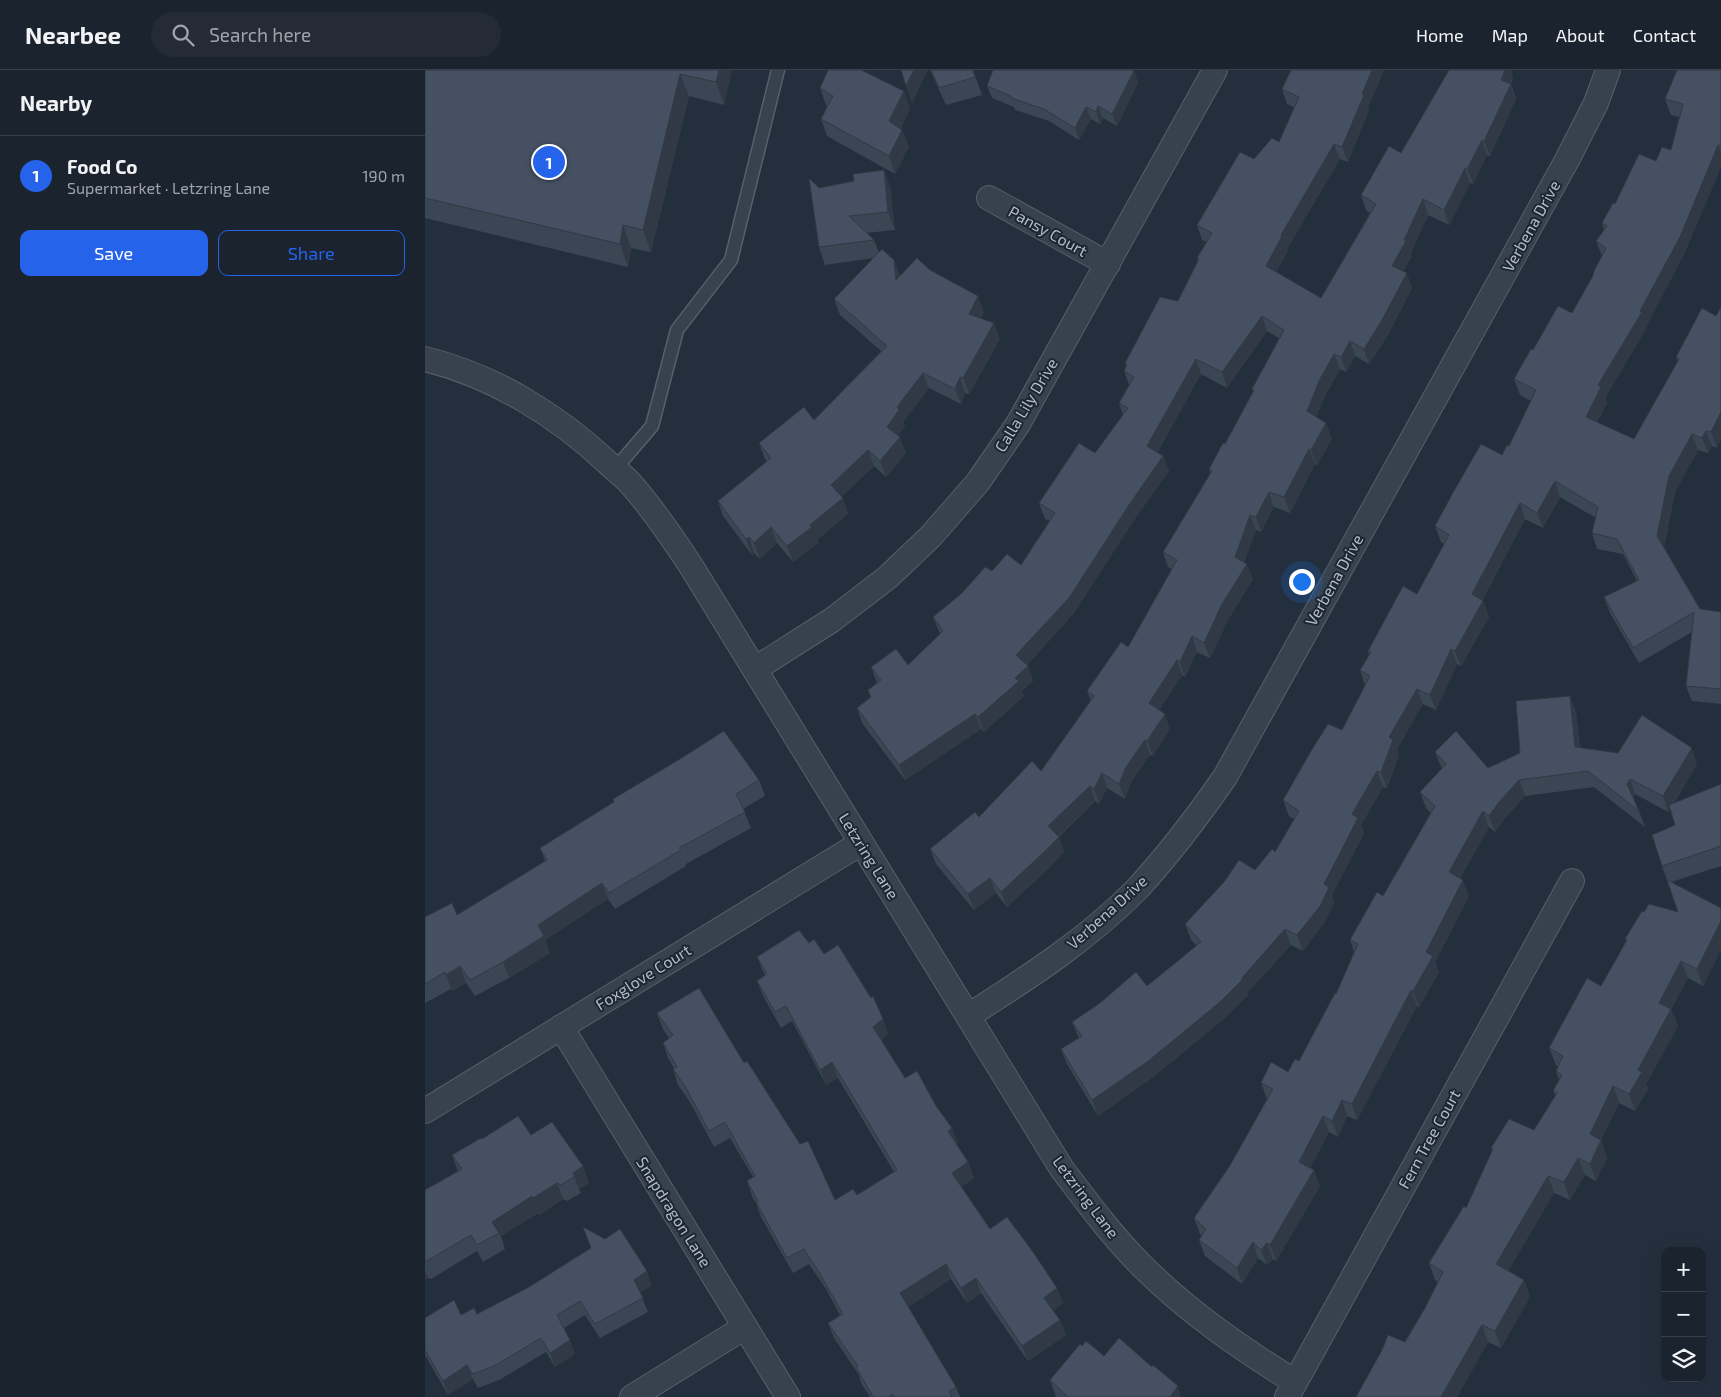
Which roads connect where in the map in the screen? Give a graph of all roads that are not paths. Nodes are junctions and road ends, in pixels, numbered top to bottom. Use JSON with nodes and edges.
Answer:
{"nodes":[{"id":1,"x":778,"y":70,"type":"edge"},
{"id":2,"x":1215,"y":70,"type":"edge"},
{"id":3,"x":1608,"y":70,"type":"edge"},
{"id":4,"x":989,"y":198,"type":"dead end"},
{"id":5,"x":1108,"y":264,"type":"junction"},
{"id":6,"x":425,"y":359,"type":"edge"},
{"id":7,"x":615,"y":469,"type":"junction"},
{"id":8,"x":755,"y":670,"type":"junction"},
{"id":9,"x":861,"y":843,"type":"junction"},
{"id":10,"x":1572,"y":881,"type":"dead end"},
{"id":11,"x":968,"y":1016,"type":"junction"},
{"id":12,"x":561,"y":1027,"type":"junction"},
{"id":13,"x":425,"y":1110,"type":"edge"},
{"id":14,"x":745,"y":1328,"type":"junction"},
{"id":15,"x":1291,"y":1389,"type":"edge"},
{"id":16,"x":632,"y":1397,"type":"edge"},
{"id":17,"x":788,"y":1397,"type":"edge"}],
"edges":[{"from":1,"to":7,"type":"lane"},
{"from":2,"to":5,"type":"street","name":"Calla Lily Drive"},
{"from":3,"to":11,"type":"street","name":"Verbena Drive"},
{"from":4,"to":5,"type":"street","name":"Pansy Court"},
{"from":5,"to":8,"type":"street","name":"Calla Lily Drive"},
{"from":6,"to":7,"type":"street","name":"Letzring Lane"},
{"from":7,"to":8,"type":"street","name":"Letzring Lane"},
{"from":8,"to":9,"type":"street","name":"Letzring Lane"},
{"from":9,"to":11,"type":"street","name":"Letzring Lane"},
{"from":9,"to":12,"type":"street","name":"Foxglove Court"},
{"from":10,"to":15,"type":"street","name":"Fern Tree Court"},
{"from":11,"to":15,"type":"street","name":"Letzring Lane"},
{"from":12,"to":13,"type":"street","name":"Foxglove Court"},
{"from":12,"to":14,"type":"street","name":"Snapdragon Lane"},
{"from":14,"to":16,"type":"street"},
{"from":14,"to":17,"type":"street","name":"Snapdragon Lane"}]}
